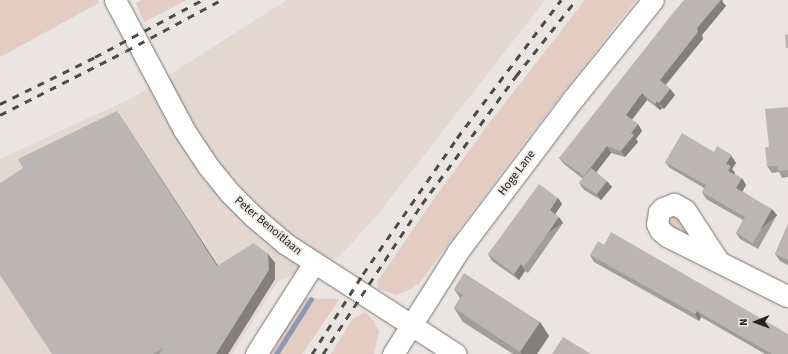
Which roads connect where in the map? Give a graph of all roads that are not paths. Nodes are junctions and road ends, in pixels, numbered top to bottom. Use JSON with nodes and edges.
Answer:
{"nodes":[{"id":1,"x":115,"y":0,"type":"edge"},
{"id":2,"x":653,"y":0,"type":"edge"},
{"id":3,"x":719,"y":262,"type":"dead end"},
{"id":4,"x":314,"y":263,"type":"junction"},
{"id":5,"x":788,"y":296,"type":"edge"},
{"id":6,"x":411,"y":325,"type":"junction"},
{"id":7,"x":256,"y":354,"type":"edge"},
{"id":8,"x":393,"y":354,"type":"edge"},
{"id":9,"x":456,"y":354,"type":"edge"}],
"edges":[{"from":1,"to":4,"type":"street","name":"Peter Benoitlaan"},
{"from":2,"to":6,"type":"street","name":"Hoge Lane"},
{"from":3,"to":5,"type":"street"},
{"from":4,"to":6,"type":"street","name":"Peter Benoitlaan"},
{"from":4,"to":7,"type":"street"},
{"from":6,"to":8,"type":"street","name":"Hoge Lane"},
{"from":6,"to":9,"type":"street","name":"Peter Benoitlaan"}]}
